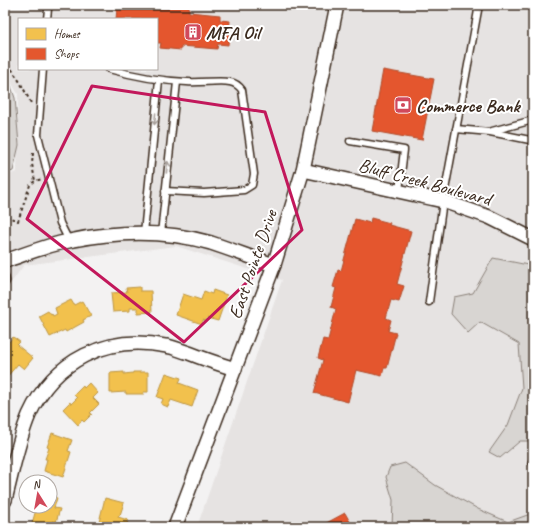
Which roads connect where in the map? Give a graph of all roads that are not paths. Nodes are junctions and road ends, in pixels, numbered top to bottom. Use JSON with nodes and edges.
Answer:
{"nodes":[{"id":1,"x":337,"y":5,"type":"edge"},
{"id":2,"x":479,"y":5,"type":"edge"},
{"id":3,"x":48,"y":9,"type":"dead end"},
{"id":4,"x":47,"y":18,"type":"edge"},
{"id":5,"x":43,"y":70,"type":"edge"},
{"id":6,"x":112,"y":70,"type":"edge"},
{"id":7,"x":159,"y":80,"type":"junction"},
{"id":8,"x":176,"y":82,"type":"junction"},
{"id":9,"x":533,"y":120,"type":"edge"},
{"id":10,"x":456,"y":129,"type":"junction"},
{"id":11,"x":490,"y":132,"type":"junction"},
{"id":12,"x":533,"y":139,"type":"edge"},
{"id":13,"x":350,"y":141,"type":"dead end"},
{"id":14,"x":303,"y":170,"type":"junction"},
{"id":15,"x":165,"y":191,"type":"junction"},
{"id":16,"x":399,"y":191,"type":"junction"},
{"id":17,"x":443,"y":201,"type":"junction"},
{"id":18,"x":144,"y":232,"type":"junction"},
{"id":19,"x":161,"y":234,"type":"junction"},
{"id":20,"x":533,"y":239,"type":"edge"},
{"id":21,"x":69,"y":241,"type":"junction"},
{"id":22,"x":5,"y":261,"type":"edge"},
{"id":23,"x":274,"y":265,"type":"junction"},
{"id":24,"x":5,"y":276,"type":"edge"},
{"id":25,"x":5,"y":283,"type":"edge"},
{"id":26,"x":429,"y":302,"type":"dead end"},
{"id":27,"x":234,"y":370,"type":"junction"},
{"id":28,"x":5,"y":500,"type":"edge"},
{"id":29,"x":174,"y":527,"type":"edge"}],
"edges":[{"from":1,"to":14,"type":"street","name":"East Pointe Drive"},
{"from":2,"to":10,"type":"lane"},
{"from":3,"to":4,"type":"lane"},
{"from":5,"to":21,"type":"lane"},
{"from":6,"to":7,"type":"lane"},
{"from":7,"to":8,"type":"lane"},
{"from":7,"to":18,"type":"lane","one_way":true},
{"from":15,"to":8,"type":"lane","one_way":true},
{"from":8,"to":15,"type":"lane"},
{"from":9,"to":11,"type":"lane"},
{"from":10,"to":11,"type":"lane"},
{"from":10,"to":17,"type":"lane"},
{"from":11,"to":12,"type":"lane"},
{"from":13,"to":16,"type":"lane"},
{"from":14,"to":16,"type":"street","name":"Bluff Creek Boulevard"},
{"from":14,"to":23,"type":"street","name":"East Pointe Drive"},
{"from":15,"to":19,"type":"lane"},
{"from":16,"to":17,"type":"street","name":"Bluff Creek Boulevard"},
{"from":17,"to":20,"type":"street","name":"Bluff Creek Boulevard"},
{"from":17,"to":26,"type":"lane"},
{"from":18,"to":19,"type":"street"},
{"from":18,"to":21,"type":"street"},
{"from":19,"to":23,"type":"street"},
{"from":21,"to":22,"type":"street"},
{"from":23,"to":27,"type":"street","name":"East Pointe Drive"},
{"from":24,"to":25,"type":"lane"},
{"from":27,"to":28,"type":"street"},
{"from":27,"to":29,"type":"street","name":"East Pointe Drive"}]}
